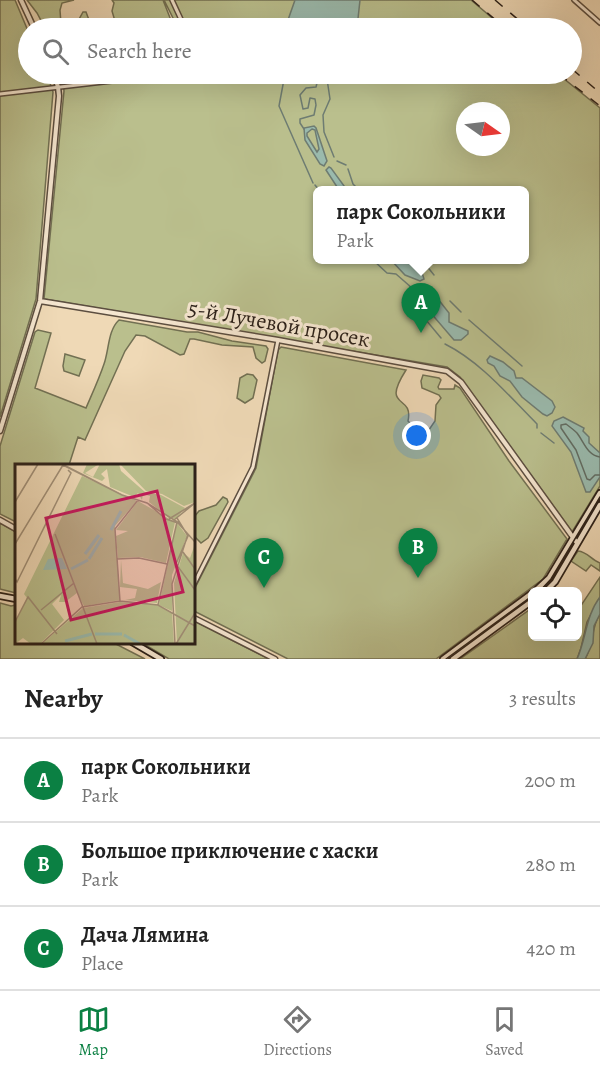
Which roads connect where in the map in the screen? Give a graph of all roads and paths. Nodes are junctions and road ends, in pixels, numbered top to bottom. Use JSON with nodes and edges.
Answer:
{"nodes":[{"id":1,"x":21,"y":0,"type":"edge"},
{"id":2,"x":172,"y":0,"type":"edge"},
{"id":3,"x":574,"y":0,"type":"edge"},
{"id":4,"x":29,"y":18,"type":"edge"},
{"id":5,"x":180,"y":18,"type":"edge"},
{"id":6,"x":600,"y":23,"type":"edge"},
{"id":7,"x":57,"y":84,"type":"edge"},
{"id":8,"x":84,"y":84,"type":"edge"},
{"id":9,"x":58,"y":87,"type":"junction"},
{"id":10,"x":0,"y":94,"type":"edge"},
{"id":11,"x":40,"y":301,"type":"junction"},
{"id":12,"x":278,"y":340,"type":"junction"},
{"id":13,"x":0,"y":431,"type":"edge"},
{"id":14,"x":600,"y":493,"type":"edge"},
{"id":15,"x":600,"y":505,"type":"edge"},
{"id":16,"x":0,"y":520,"type":"edge"},
{"id":17,"x":15,"y":528,"type":"edge"},
{"id":18,"x":573,"y":538,"type":"junction"},
{"id":19,"x":578,"y":543,"type":"junction"},
{"id":20,"x":195,"y":582,"type":"edge"},
{"id":21,"x":539,"y":587,"type":"edge"},
{"id":22,"x":549,"y":587,"type":"edge"},
{"id":23,"x":0,"y":596,"type":"edge"},
{"id":24,"x":528,"y":596,"type":"edge"},
{"id":25,"x":15,"y":599,"type":"edge"},
{"id":26,"x":528,"y":604,"type":"edge"},
{"id":27,"x":195,"y":619,"type":"edge"},
{"id":28,"x":135,"y":644,"type":"edge"},
{"id":29,"x":161,"y":659,"type":"edge"},
{"id":30,"x":275,"y":659,"type":"edge"},
{"id":31,"x":442,"y":659,"type":"edge"},
{"id":32,"x":453,"y":659,"type":"edge"}],
"edges":[{"from":1,"to":4,"type":"street"},
{"from":2,"to":5,"type":"street"},
{"from":3,"to":6,"type":"street"},
{"from":7,"to":9,"type":"street"},
{"from":8,"to":9,"type":"street"},
{"from":9,"to":10,"type":"street"},
{"from":9,"to":11,"type":"street"},
{"from":11,"to":12,"type":"street","name":"5-й Лучевой просек"},
{"from":11,"to":13,"type":"street"},
{"from":12,"to":18,"type":"street","name":"5-й Лучевой просек"},
{"from":12,"to":20,"type":"street"},
{"from":14,"to":18,"type":"main road"},
{"from":15,"to":19,"type":"main road"},
{"from":16,"to":17,"type":"street"},
{"from":18,"to":19,"type":"street","name":"5-й Лучевой просек"},
{"from":18,"to":21,"type":"main road"},
{"from":19,"to":22,"type":"main road"},
{"from":23,"to":25,"type":"main road"},
{"from":24,"to":31,"type":"main road"},
{"from":26,"to":32,"type":"main road"},
{"from":27,"to":30,"type":"street"},
{"from":28,"to":29,"type":"main road"}]}
